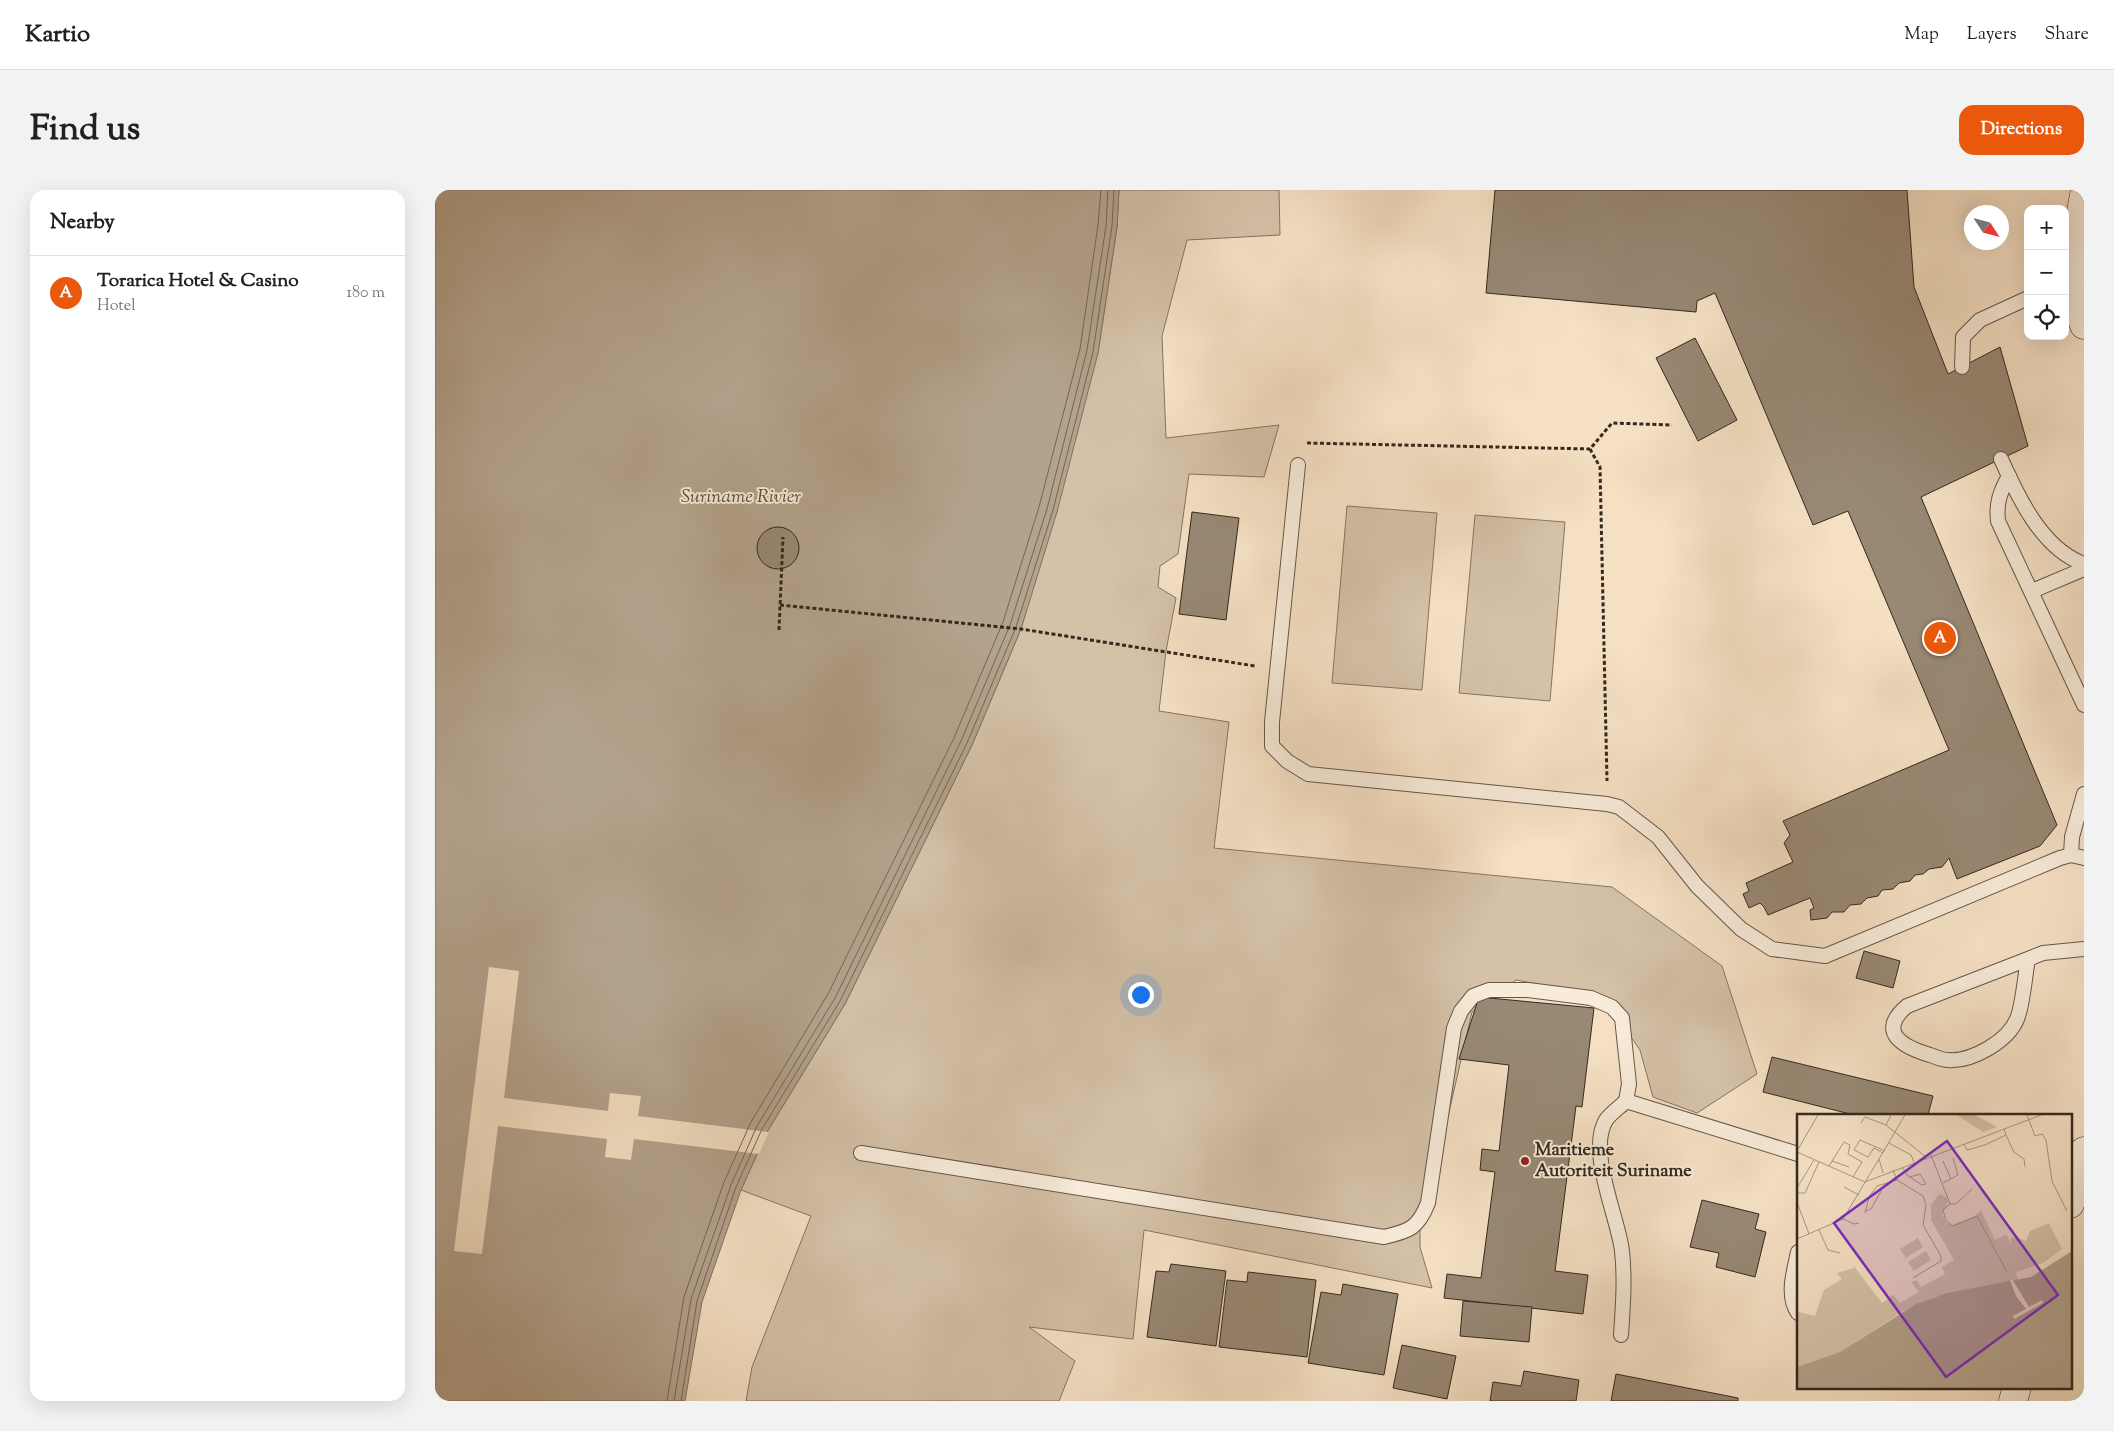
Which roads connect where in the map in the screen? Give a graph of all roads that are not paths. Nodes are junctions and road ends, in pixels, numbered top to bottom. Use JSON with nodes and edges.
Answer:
{"nodes":[{"id":1,"x":2084,"y":195,"type":"edge"},
{"id":2,"x":2069,"y":279,"type":"edge"},
{"id":3,"x":2024,"y":300,"type":"edge"},
{"id":4,"x":2084,"y":325,"type":"edge"},
{"id":5,"x":1962,"y":367,"type":"dead end"},
{"id":6,"x":2001,"y":459,"type":"dead end"},
{"id":7,"x":1298,"y":465,"type":"road end"},
{"id":8,"x":2009,"y":476,"type":"junction"},
{"id":9,"x":2084,"y":564,"type":"edge"},
{"id":10,"x":2084,"y":569,"type":"edge"},
{"id":11,"x":2032,"y":591,"type":"junction"},
{"id":12,"x":2084,"y":705,"type":"edge"},
{"id":13,"x":2084,"y":794,"type":"edge"},
{"id":14,"x":2077,"y":856,"type":"edge"},
{"id":15,"x":2084,"y":949,"type":"edge"},
{"id":16,"x":2028,"y":959,"type":"junction"},
{"id":17,"x":1626,"y":1102,"type":"junction"},
{"id":18,"x":861,"y":1153,"type":"dead end"},
{"id":19,"x":1797,"y":1154,"type":"edge"},
{"id":20,"x":2082,"y":1166,"type":"edge"},
{"id":21,"x":2071,"y":1201,"type":"edge"},
{"id":22,"x":1797,"y":1257,"type":"edge"},
{"id":23,"x":1797,"y":1312,"type":"edge"},
{"id":24,"x":1621,"y":1335,"type":"dead end"},
{"id":25,"x":2017,"y":1388,"type":"edge"},
{"id":26,"x":2013,"y":1401,"type":"edge"}],
"edges":[{"from":1,"to":2,"type":"main road"},
{"from":2,"to":4,"type":"main road"},
{"from":3,"to":5,"type":"lane"},
{"from":6,"to":8,"type":"lane"},
{"from":7,"to":14,"type":"lane"},
{"from":8,"to":9,"type":"lane"},
{"from":8,"to":11,"type":"lane"},
{"from":10,"to":11,"type":"lane"},
{"from":11,"to":12,"type":"lane"},
{"from":13,"to":14,"type":"lane"},
{"from":15,"to":16,"type":"lane"},
{"from":16,"to":16,"type":"lane"},
{"from":17,"to":18,"type":"lane"},
{"from":17,"to":19,"type":"lane"},
{"from":17,"to":24,"type":"lane"},
{"from":20,"to":21,"type":"main road"},
{"from":22,"to":23,"type":"lane"},
{"from":25,"to":26,"type":"main road"}]}
